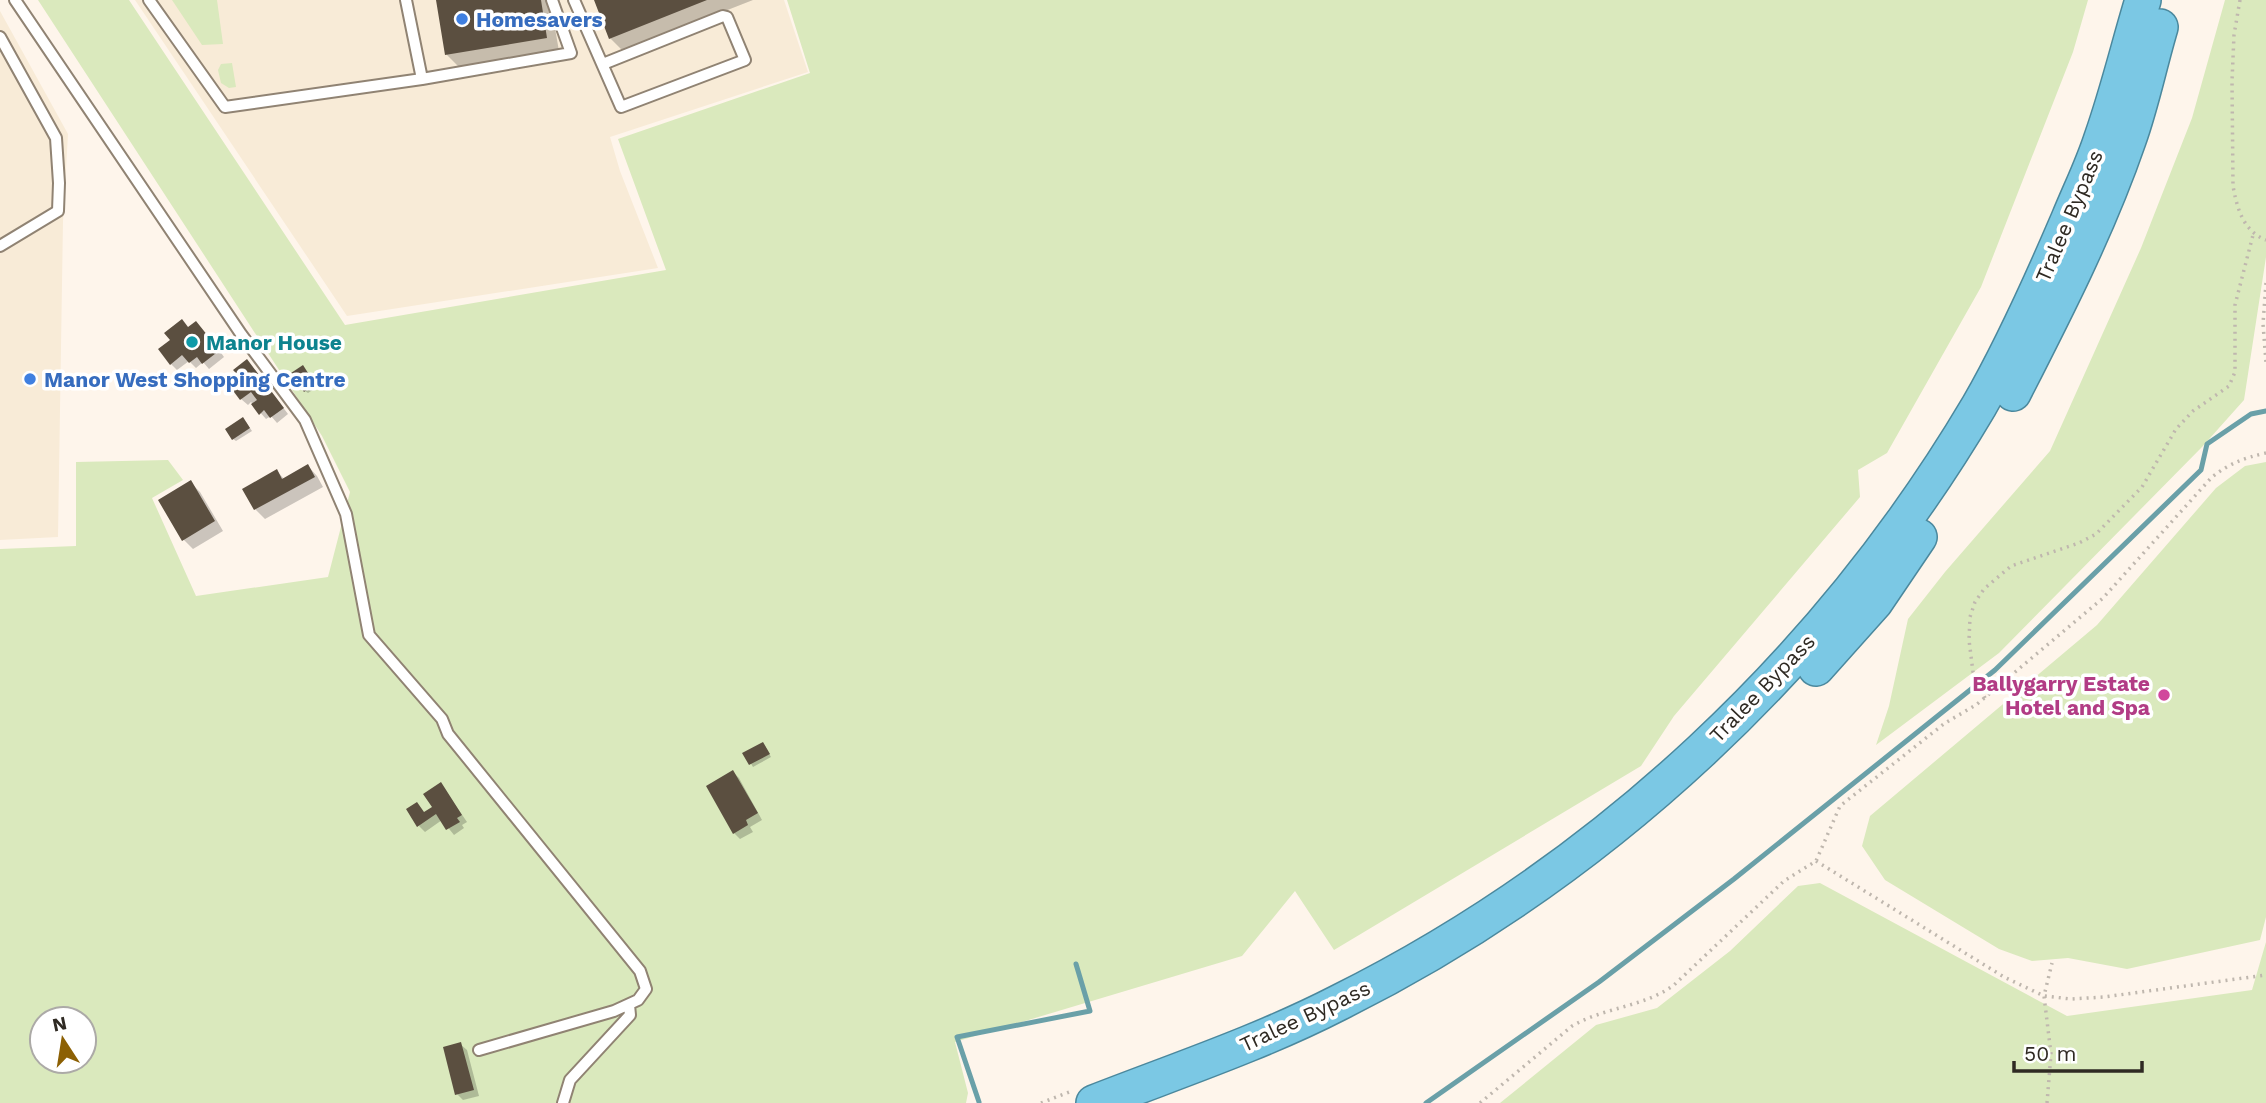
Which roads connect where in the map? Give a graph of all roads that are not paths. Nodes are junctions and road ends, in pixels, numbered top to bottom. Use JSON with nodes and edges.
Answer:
{"nodes":[{"id":1,"x":15,"y":0,"type":"edge"},
{"id":2,"x":149,"y":0,"type":"edge"},
{"id":3,"x":406,"y":0,"type":"edge"},
{"id":4,"x":552,"y":0,"type":"edge"},
{"id":5,"x":574,"y":0,"type":"edge"},
{"id":6,"x":2143,"y":0,"type":"edge"},
{"id":7,"x":2167,"y":0,"type":"edge"},
{"id":8,"x":0,"y":37,"type":"edge"},
{"id":9,"x":603,"y":64,"type":"junction"},
{"id":10,"x":422,"y":79,"type":"junction"},
{"id":11,"x":0,"y":246,"type":"edge"},
{"id":12,"x":629,"y":1005,"type":"junction"},
{"id":13,"x":479,"y":1050,"type":"dead end"},
{"id":14,"x":1087,"y":1096,"type":"edge"},
{"id":15,"x":563,"y":1103,"type":"edge"},
{"id":16,"x":1151,"y":1103,"type":"edge"}],
"edges":[{"from":1,"to":12,"type":"lane"},
{"from":2,"to":10,"type":"lane"},
{"from":3,"to":10,"type":"lane"},
{"from":4,"to":10,"type":"lane"},
{"from":5,"to":9,"type":"lane"},
{"from":6,"to":14,"type":"highway","name":"Tralee Bypass"},
{"from":7,"to":16,"type":"highway","name":"Tralee Bypass"},
{"from":8,"to":11,"type":"lane"},
{"from":9,"to":9,"type":"lane"},
{"from":12,"to":13,"type":"lane"},
{"from":12,"to":15,"type":"lane"}]}
